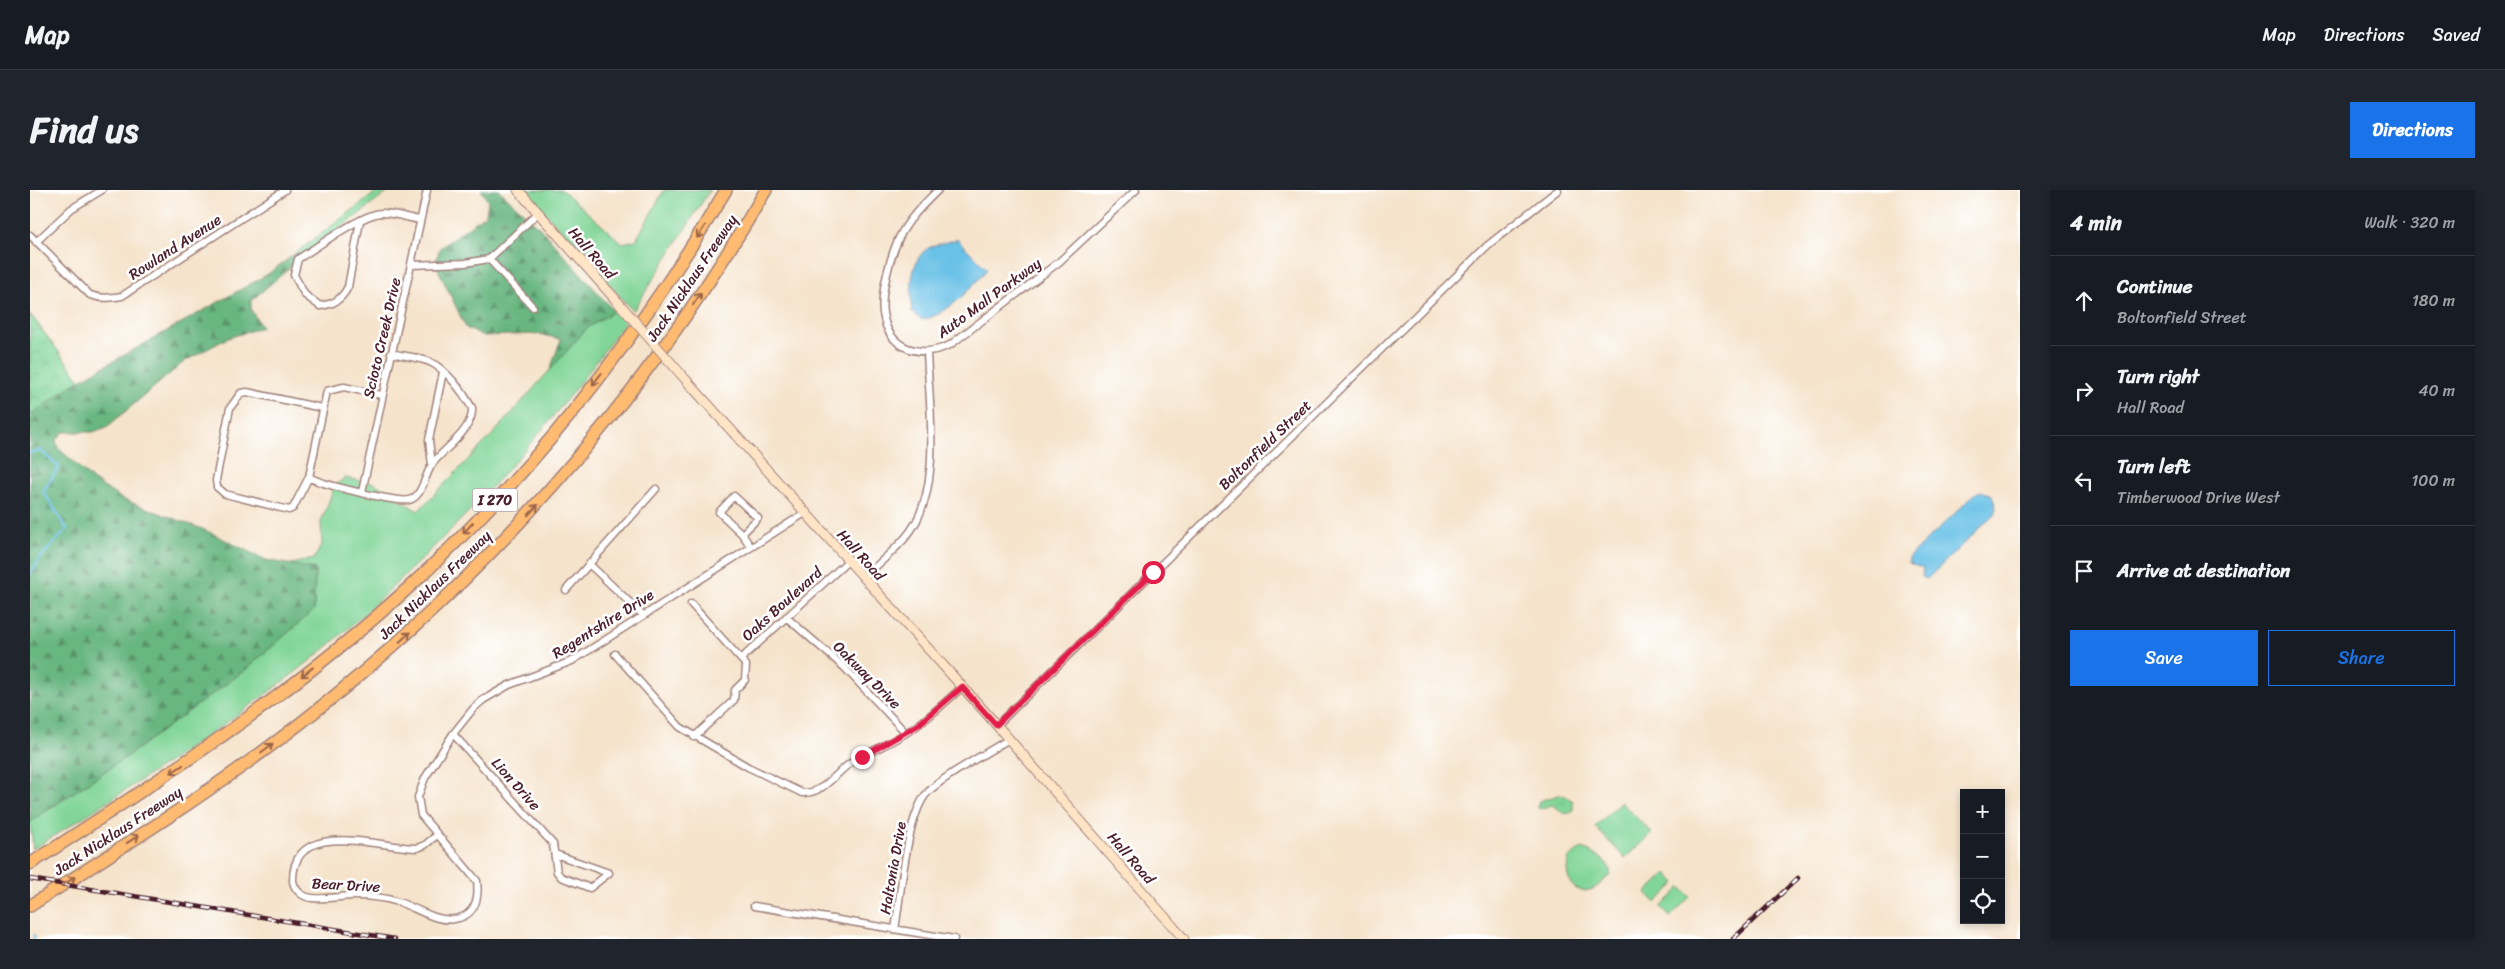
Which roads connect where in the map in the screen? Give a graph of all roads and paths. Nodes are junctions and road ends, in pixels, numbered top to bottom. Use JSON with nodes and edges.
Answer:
{"nodes":[{"id":1,"x":102,"y":190,"type":"edge"},
{"id":2,"x":285,"y":190,"type":"edge"},
{"id":3,"x":427,"y":190,"type":"edge"},
{"id":4,"x":518,"y":190,"type":"edge"},
{"id":5,"x":726,"y":190,"type":"edge"},
{"id":6,"x":766,"y":190,"type":"edge"},
{"id":7,"x":938,"y":190,"type":"edge"},
{"id":8,"x":1136,"y":190,"type":"edge"},
{"id":9,"x":1558,"y":190,"type":"edge"},
{"id":10,"x":538,"y":213,"type":"junction"},
{"id":11,"x":420,"y":220,"type":"junction"},
{"id":12,"x":360,"y":222,"type":"junction"},
{"id":13,"x":30,"y":235,"type":"edge"},
{"id":14,"x":36,"y":242,"type":"junction"},
{"id":15,"x":489,"y":259,"type":"junction"},
{"id":16,"x":411,"y":264,"type":"junction"},
{"id":17,"x":533,"y":306,"type":"dead end"},
{"id":18,"x":927,"y":352,"type":"junction"},
{"id":19,"x":391,"y":353,"type":"junction"},
{"id":20,"x":443,"y":372,"type":"junction"},
{"id":21,"x":381,"y":395,"type":"junction"},
{"id":22,"x":322,"y":408,"type":"junction"},
{"id":23,"x":432,"y":464,"type":"junction"},
{"id":24,"x":309,"y":477,"type":"junction"},
{"id":25,"x":656,"y":488,"type":"dead end"},
{"id":26,"x":362,"y":492,"type":"junction"},
{"id":27,"x":805,"y":513,"type":"junction"},
{"id":28,"x":742,"y":534,"type":"junction"},
{"id":29,"x":751,"y":547,"type":"junction"},
{"id":30,"x":848,"y":561,"type":"junction"},
{"id":31,"x":589,"y":564,"type":"junction"},
{"id":32,"x":863,"y":578,"type":"junction"},
{"id":33,"x":566,"y":590,"type":"dead end"},
{"id":34,"x":691,"y":604,"type":"dead end"},
{"id":35,"x":643,"y":615,"type":"junction"},
{"id":36,"x":786,"y":617,"type":"junction"},
{"id":37,"x":615,"y":654,"type":"dead end"},
{"id":38,"x":742,"y":658,"type":"junction"},
{"id":39,"x":962,"y":687,"type":"junction"},
{"id":40,"x":996,"y":725,"type":"junction"},
{"id":41,"x":906,"y":733,"type":"junction"},
{"id":42,"x":453,"y":734,"type":"junction"},
{"id":43,"x":694,"y":737,"type":"junction"},
{"id":44,"x":1009,"y":739,"type":"junction"},
{"id":45,"x":437,"y":835,"type":"junction"},
{"id":46,"x":555,"y":854,"type":"junction"},
{"id":47,"x":30,"y":864,"type":"edge"},
{"id":48,"x":30,"y":906,"type":"edge"},
{"id":49,"x":754,"y":906,"type":"dead end"},
{"id":50,"x":461,"y":918,"type":"joint"},
{"id":51,"x":895,"y":929,"type":"junction"},
{"id":52,"x":954,"y":939,"type":"edge"},
{"id":53,"x":1184,"y":939,"type":"edge"}],
"edges":[{"from":1,"to":14,"type":"street"},
{"from":2,"to":14,"type":"street","name":"Rowland Avenue"},
{"from":3,"to":11,"type":"street","name":"Scioto Creek Drive"},
{"from":4,"to":10,"type":"main road","name":"Hall Road"},
{"from":5,"to":47,"type":"highway","name":"Jack Nicklaus Freeway","number":"I 270","one_way":true},
{"from":48,"to":6,"type":"highway","name":"Jack Nicklaus Freeway","number":"I 270","one_way":true},
{"from":7,"to":18,"type":"street"},
{"from":8,"to":18,"type":"street","name":"Auto Mall Parkway"},
{"from":9,"to":40,"type":"street","name":"Boltonfield Street"},
{"from":10,"to":15,"type":"street"},
{"from":10,"to":27,"type":"main road","name":"Hall Road","bridge":true},
{"from":11,"to":12,"type":"street"},
{"from":11,"to":16,"type":"street","name":"Scioto Creek Drive"},
{"from":12,"to":12,"type":"street"},
{"from":13,"to":14,"type":"street"},
{"from":15,"to":16,"type":"street"},
{"from":15,"to":17,"type":"street"},
{"from":16,"to":19,"type":"street","name":"Scioto Creek Drive"},
{"from":18,"to":32,"type":"street","name":"Auto Mall Parkway"},
{"from":19,"to":20,"type":"street"},
{"from":19,"to":21,"type":"street","name":"Scioto Creek Drive"},
{"from":20,"to":23,"type":"street"},
{"from":20,"to":23,"type":"street"},
{"from":21,"to":22,"type":"street"},
{"from":21,"to":26,"type":"street","name":"Scioto Creek Drive"},
{"from":22,"to":24,"type":"street"},
{"from":22,"to":24,"type":"street"},
{"from":23,"to":26,"type":"street"},
{"from":24,"to":26,"type":"street"},
{"from":25,"to":31,"type":"street"},
{"from":27,"to":29,"type":"street","name":"Regentshire Drive"},
{"from":27,"to":30,"type":"main road","name":"Hall Road"},
{"from":28,"to":28,"type":"street"},
{"from":28,"to":29,"type":"street"},
{"from":29,"to":35,"type":"street","name":"Regentshire Drive"},
{"from":30,"to":32,"type":"main road","name":"Hall Road"},
{"from":30,"to":36,"type":"street","name":"Oaks Boulevard"},
{"from":31,"to":33,"type":"street"},
{"from":31,"to":35,"type":"street"},
{"from":32,"to":39,"type":"main road","name":"Hall Road"},
{"from":34,"to":38,"type":"street"},
{"from":35,"to":42,"type":"street","name":"Regentshire Drive"},
{"from":36,"to":38,"type":"street","name":"Oaks Boulevard"},
{"from":36,"to":41,"type":"street","name":"Oakway Drive"},
{"from":37,"to":43,"type":"street"},
{"from":38,"to":43,"type":"street","name":"Oaks Boulevard"},
{"from":39,"to":40,"type":"main road","name":"Hall Road"},
{"from":39,"to":41,"type":"street"},
{"from":40,"to":44,"type":"main road","name":"Hall Road"},
{"from":41,"to":43,"type":"street"},
{"from":42,"to":45,"type":"street","name":"Regentshire Drive"},
{"from":42,"to":46,"type":"street","name":"Lion Drive"},
{"from":44,"to":51,"type":"street","name":"Haltonia Drive"},
{"from":44,"to":53,"type":"main road","name":"Hall Road"},
{"from":45,"to":50,"type":"street","name":"Regentshire Drive"},
{"from":45,"to":50,"type":"street","name":"Bear Drive"},
{"from":46,"to":46,"type":"street","name":"Lion Drive"},
{"from":49,"to":51,"type":"street"},
{"from":51,"to":52,"type":"street"}]}
